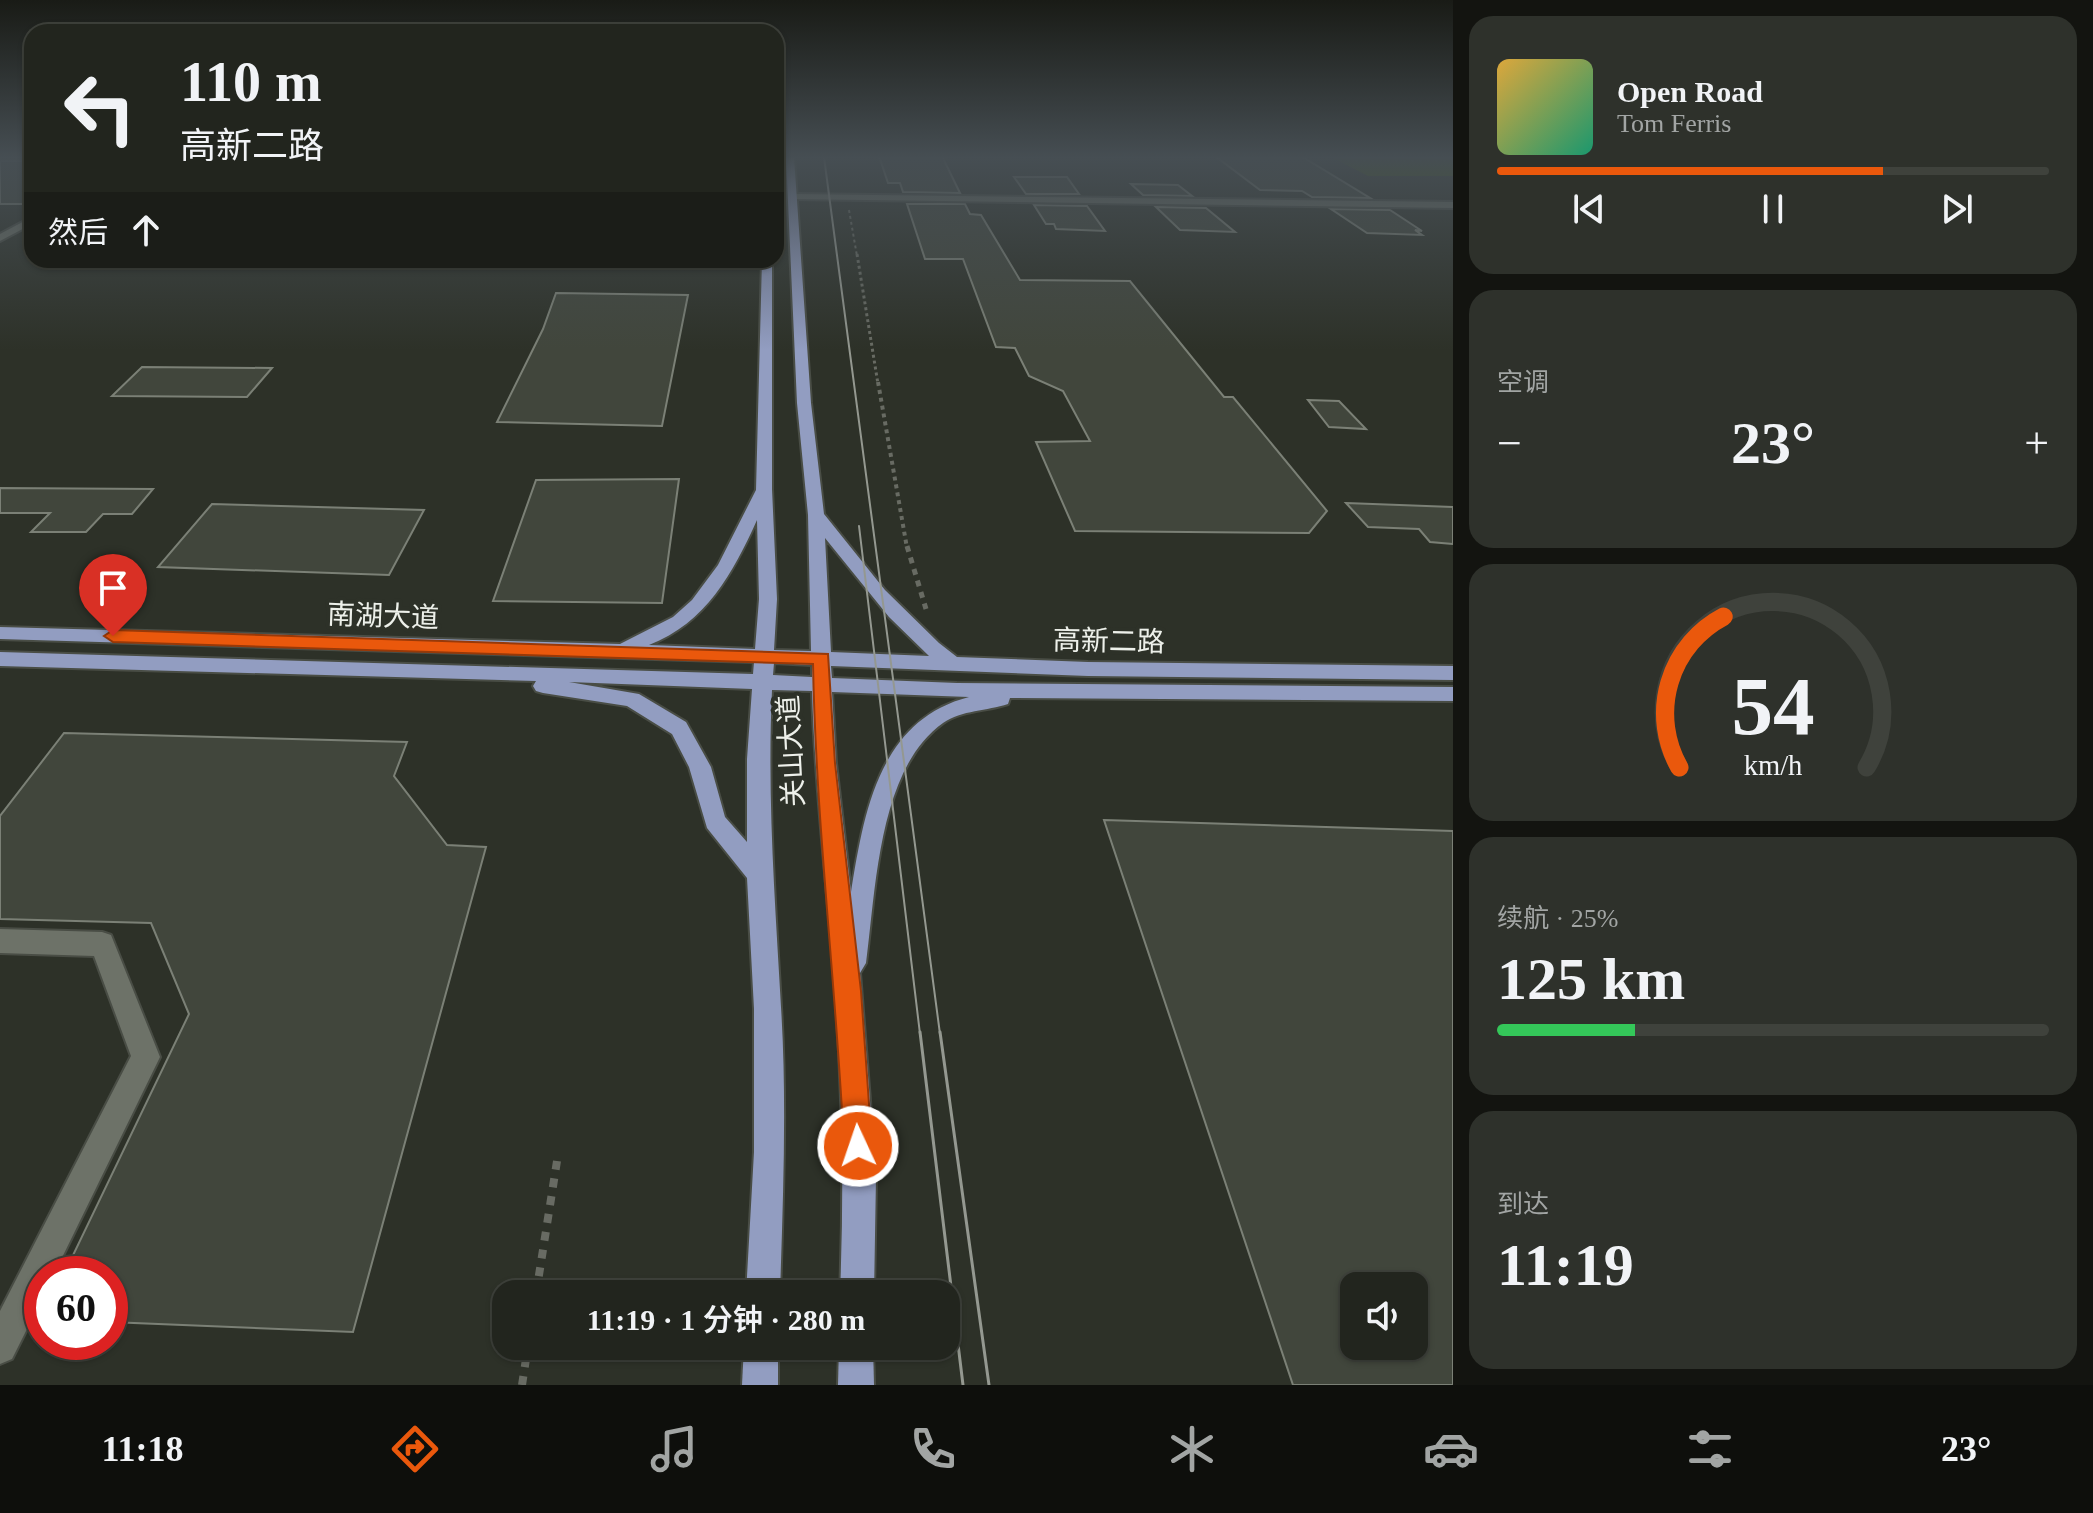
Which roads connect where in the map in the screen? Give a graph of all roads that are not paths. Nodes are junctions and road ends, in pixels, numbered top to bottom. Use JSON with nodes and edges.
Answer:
{"nodes":[{"id":1,"x":794,"y":222,"type":"edge"},
{"id":2,"x":24,"y":224,"type":"edge"},
{"id":3,"x":0,"y":238,"type":"edge"},
{"id":4,"x":767,"y":268,"type":"edge"},
{"id":5,"x":764,"y":489,"type":"junction"},
{"id":6,"x":816,"y":515,"type":"junction"},
{"id":7,"x":0,"y":633,"type":"edge"},
{"id":8,"x":613,"y":650,"type":"junction"},
{"id":9,"x":764,"y":656,"type":"junction"},
{"id":10,"x":0,"y":659,"type":"edge"},
{"id":11,"x":952,"y":663,"type":"junction"},
{"id":12,"x":392,"y":669,"type":"junction"},
{"id":13,"x":822,"y":671,"type":"junction"},
{"id":14,"x":1453,"y":673,"type":"edge"},
{"id":15,"x":763,"y":681,"type":"junction"},
{"id":16,"x":1049,"y":689,"type":"junction"},
{"id":17,"x":1453,"y":694,"type":"edge"},
{"id":18,"x":759,"y":874,"type":"junction"},
{"id":19,"x":0,"y":941,"type":"edge"},
{"id":20,"x":849,"y":991,"type":"junction"},
{"id":21,"x":763,"y":1280,"type":"edge"},
{"id":22,"x":857,"y":1280,"type":"edge"},
{"id":23,"x":0,"y":1347,"type":"edge"},
{"id":24,"x":761,"y":1360,"type":"edge"},
{"id":25,"x":856,"y":1360,"type":"edge"},
{"id":26,"x":760,"y":1385,"type":"edge"},
{"id":27,"x":856,"y":1385,"type":"edge"}],
"edges":[{"from":1,"to":6,"type":"main road","name":"关山大道"},
{"from":2,"to":3,"type":"street"},
{"from":4,"to":5,"type":"main road","name":"关山大道"},
{"from":5,"to":8,"type":"main road"},
{"from":5,"to":9,"type":"main road","name":"关山大道"},
{"from":6,"to":11,"type":"main road"},
{"from":6,"to":13,"type":"main road","name":"关山大道"},
{"from":7,"to":8,"type":"main road","name":"南湖大道"},
{"from":8,"to":9,"type":"main road","name":"南湖大道"},
{"from":9,"to":13,"type":"main road","name":"高新二路"},
{"from":9,"to":15,"type":"main road","name":"关山大道"},
{"from":10,"to":12,"type":"main road","name":"南湖大道"},
{"from":11,"to":13,"type":"main road","name":"高新二路"},
{"from":11,"to":14,"type":"main road","name":"高新二路"},
{"from":12,"to":15,"type":"main road","name":"南湖大道"},
{"from":12,"to":18,"type":"main road"},
{"from":13,"to":15,"type":"main road","name":"南湖大道"},
{"from":13,"to":16,"type":"main road","name":"高新二路"},
{"from":13,"to":20,"type":"main road","name":"关山大道"},
{"from":15,"to":18,"type":"main road","name":"关山大道"},
{"from":16,"to":17,"type":"main road","name":"高新二路"},
{"from":16,"to":20,"type":"main road"},
{"from":18,"to":21,"type":"main road","name":"关山大道"},
{"from":19,"to":23,"type":"street"},
{"from":20,"to":22,"type":"main road","name":"关山大道"},
{"from":24,"to":26,"type":"main road"},
{"from":25,"to":27,"type":"main road"}]}
